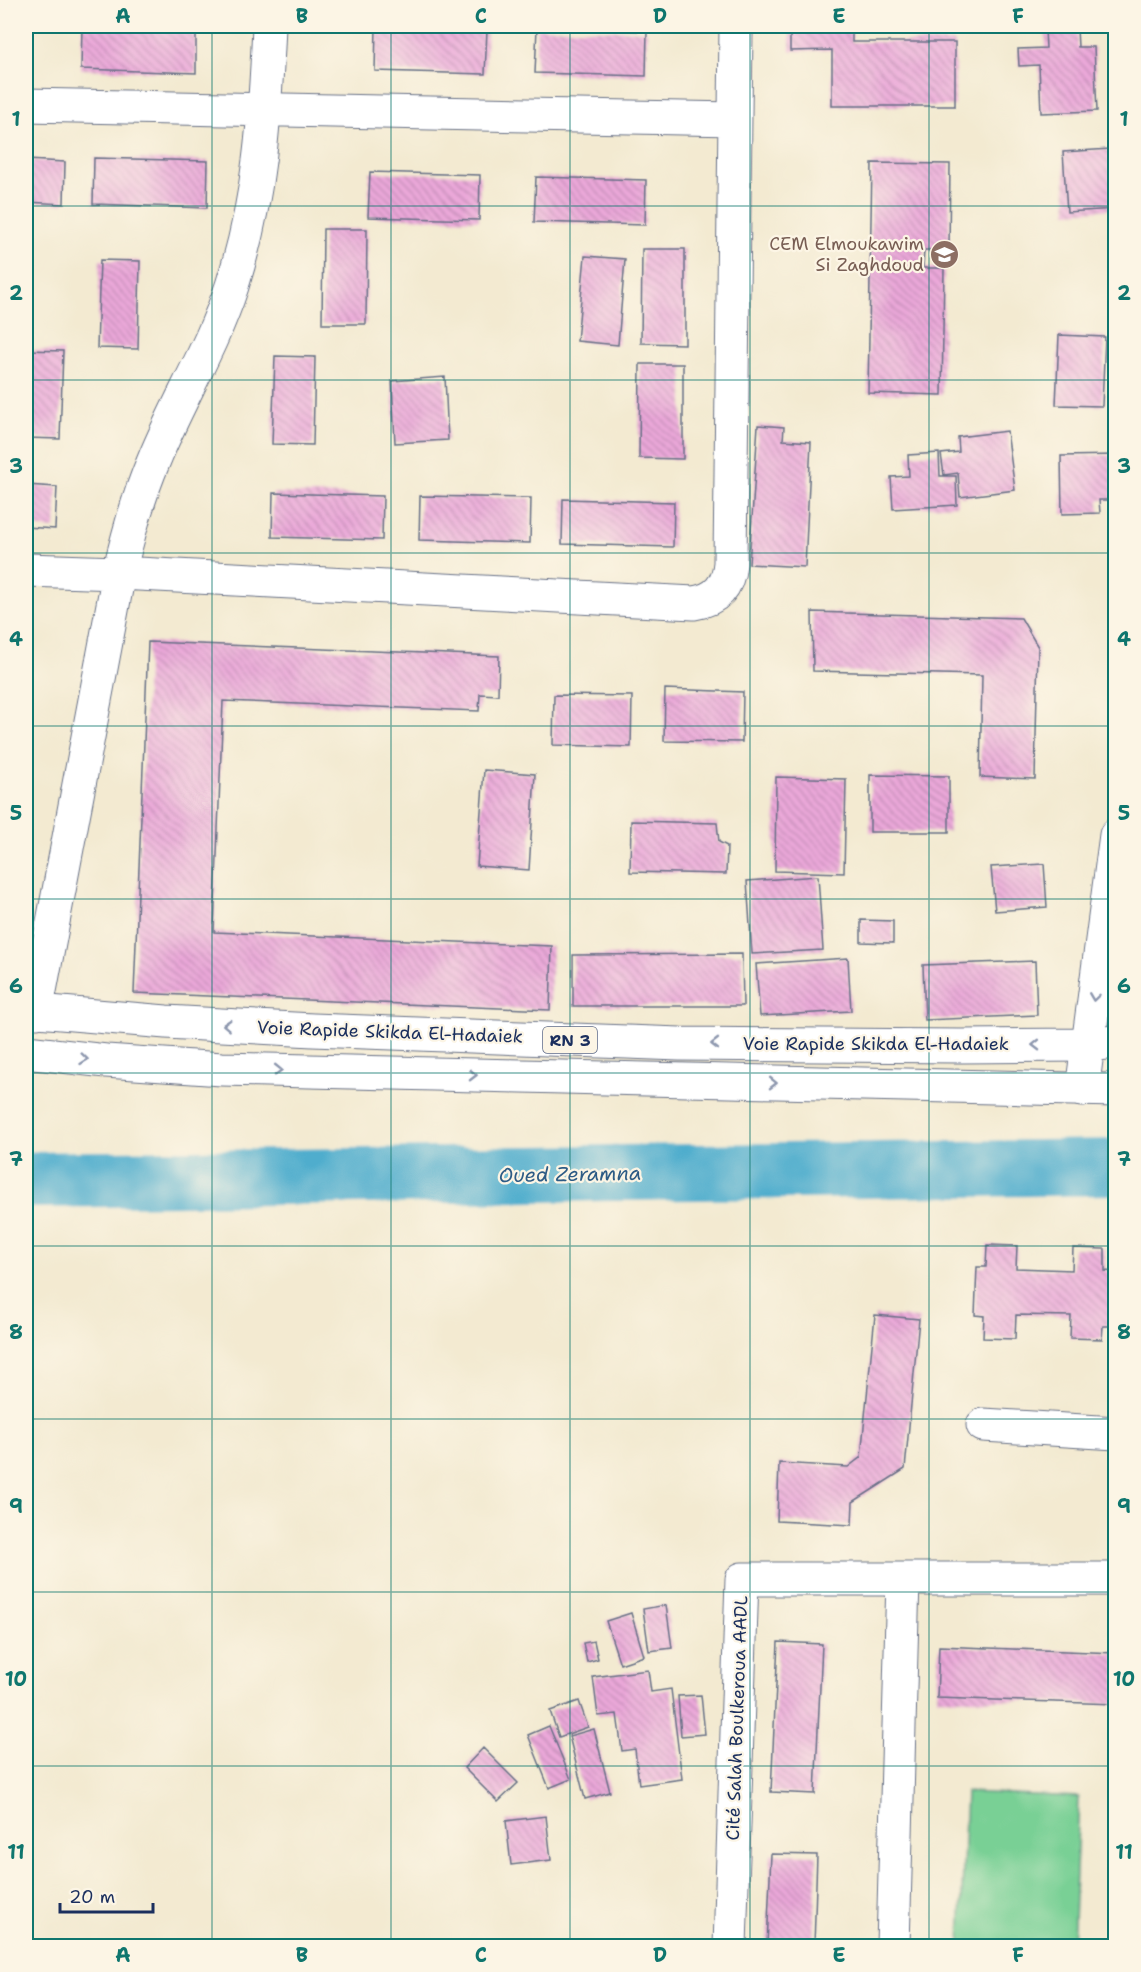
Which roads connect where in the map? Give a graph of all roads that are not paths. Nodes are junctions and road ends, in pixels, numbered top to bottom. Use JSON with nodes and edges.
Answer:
{"nodes":[{"id":1,"x":269,"y":26,"type":"edge"},
{"id":2,"x":736,"y":26,"type":"edge"},
{"id":3,"x":26,"y":105,"type":"edge"},
{"id":4,"x":266,"y":110,"type":"junction"},
{"id":5,"x":735,"y":119,"type":"junction"},
{"id":6,"x":26,"y":570,"type":"edge"},
{"id":7,"x":119,"y":573,"type":"junction"},
{"id":8,"x":1116,"y":835,"type":"edge"},
{"id":9,"x":31,"y":1011,"type":"edge"},
{"id":10,"x":1102,"y":1043,"type":"edge"},
{"id":11,"x":26,"y":1052,"type":"edge"},
{"id":12,"x":1082,"y":1090,"type":"junction"},
{"id":13,"x":1116,"y":1090,"type":"edge"},
{"id":14,"x":983,"y":1425,"type":"dead end"},
{"id":15,"x":1116,"y":1433,"type":"edge"},
{"id":16,"x":903,"y":1579,"type":"junction"},
{"id":17,"x":1116,"y":1579,"type":"edge"},
{"id":18,"x":730,"y":1947,"type":"edge"},
{"id":19,"x":893,"y":1947,"type":"edge"}],
"edges":[{"from":1,"to":4,"type":"main road"},
{"from":2,"to":5,"type":"main road"},
{"from":3,"to":4,"type":"main road"},
{"from":4,"to":5,"type":"main road"},
{"from":4,"to":7,"type":"main road"},
{"from":5,"to":7,"type":"main road"},
{"from":6,"to":7,"type":"main road"},
{"from":7,"to":9,"type":"main road"},
{"from":8,"to":10,"type":"main road","one_way":true},
{"from":10,"to":9,"type":"main road","name":"Voie Rapide Skikda El-Hadaiek","number":"RN 3","one_way":true},
{"from":10,"to":12,"type":"main road"},
{"from":11,"to":12,"type":"main road","number":"RN 3","one_way":true},
{"from":12,"to":13,"type":"main road","number":"RN 3"},
{"from":14,"to":15,"type":"main road"},
{"from":16,"to":17,"type":"main road","name":"Cité Salah Boulkeroua AADL"},
{"from":16,"to":18,"type":"main road","name":"Cité Salah Boulkeroua AADL"},
{"from":16,"to":19,"type":"main road"}]}
